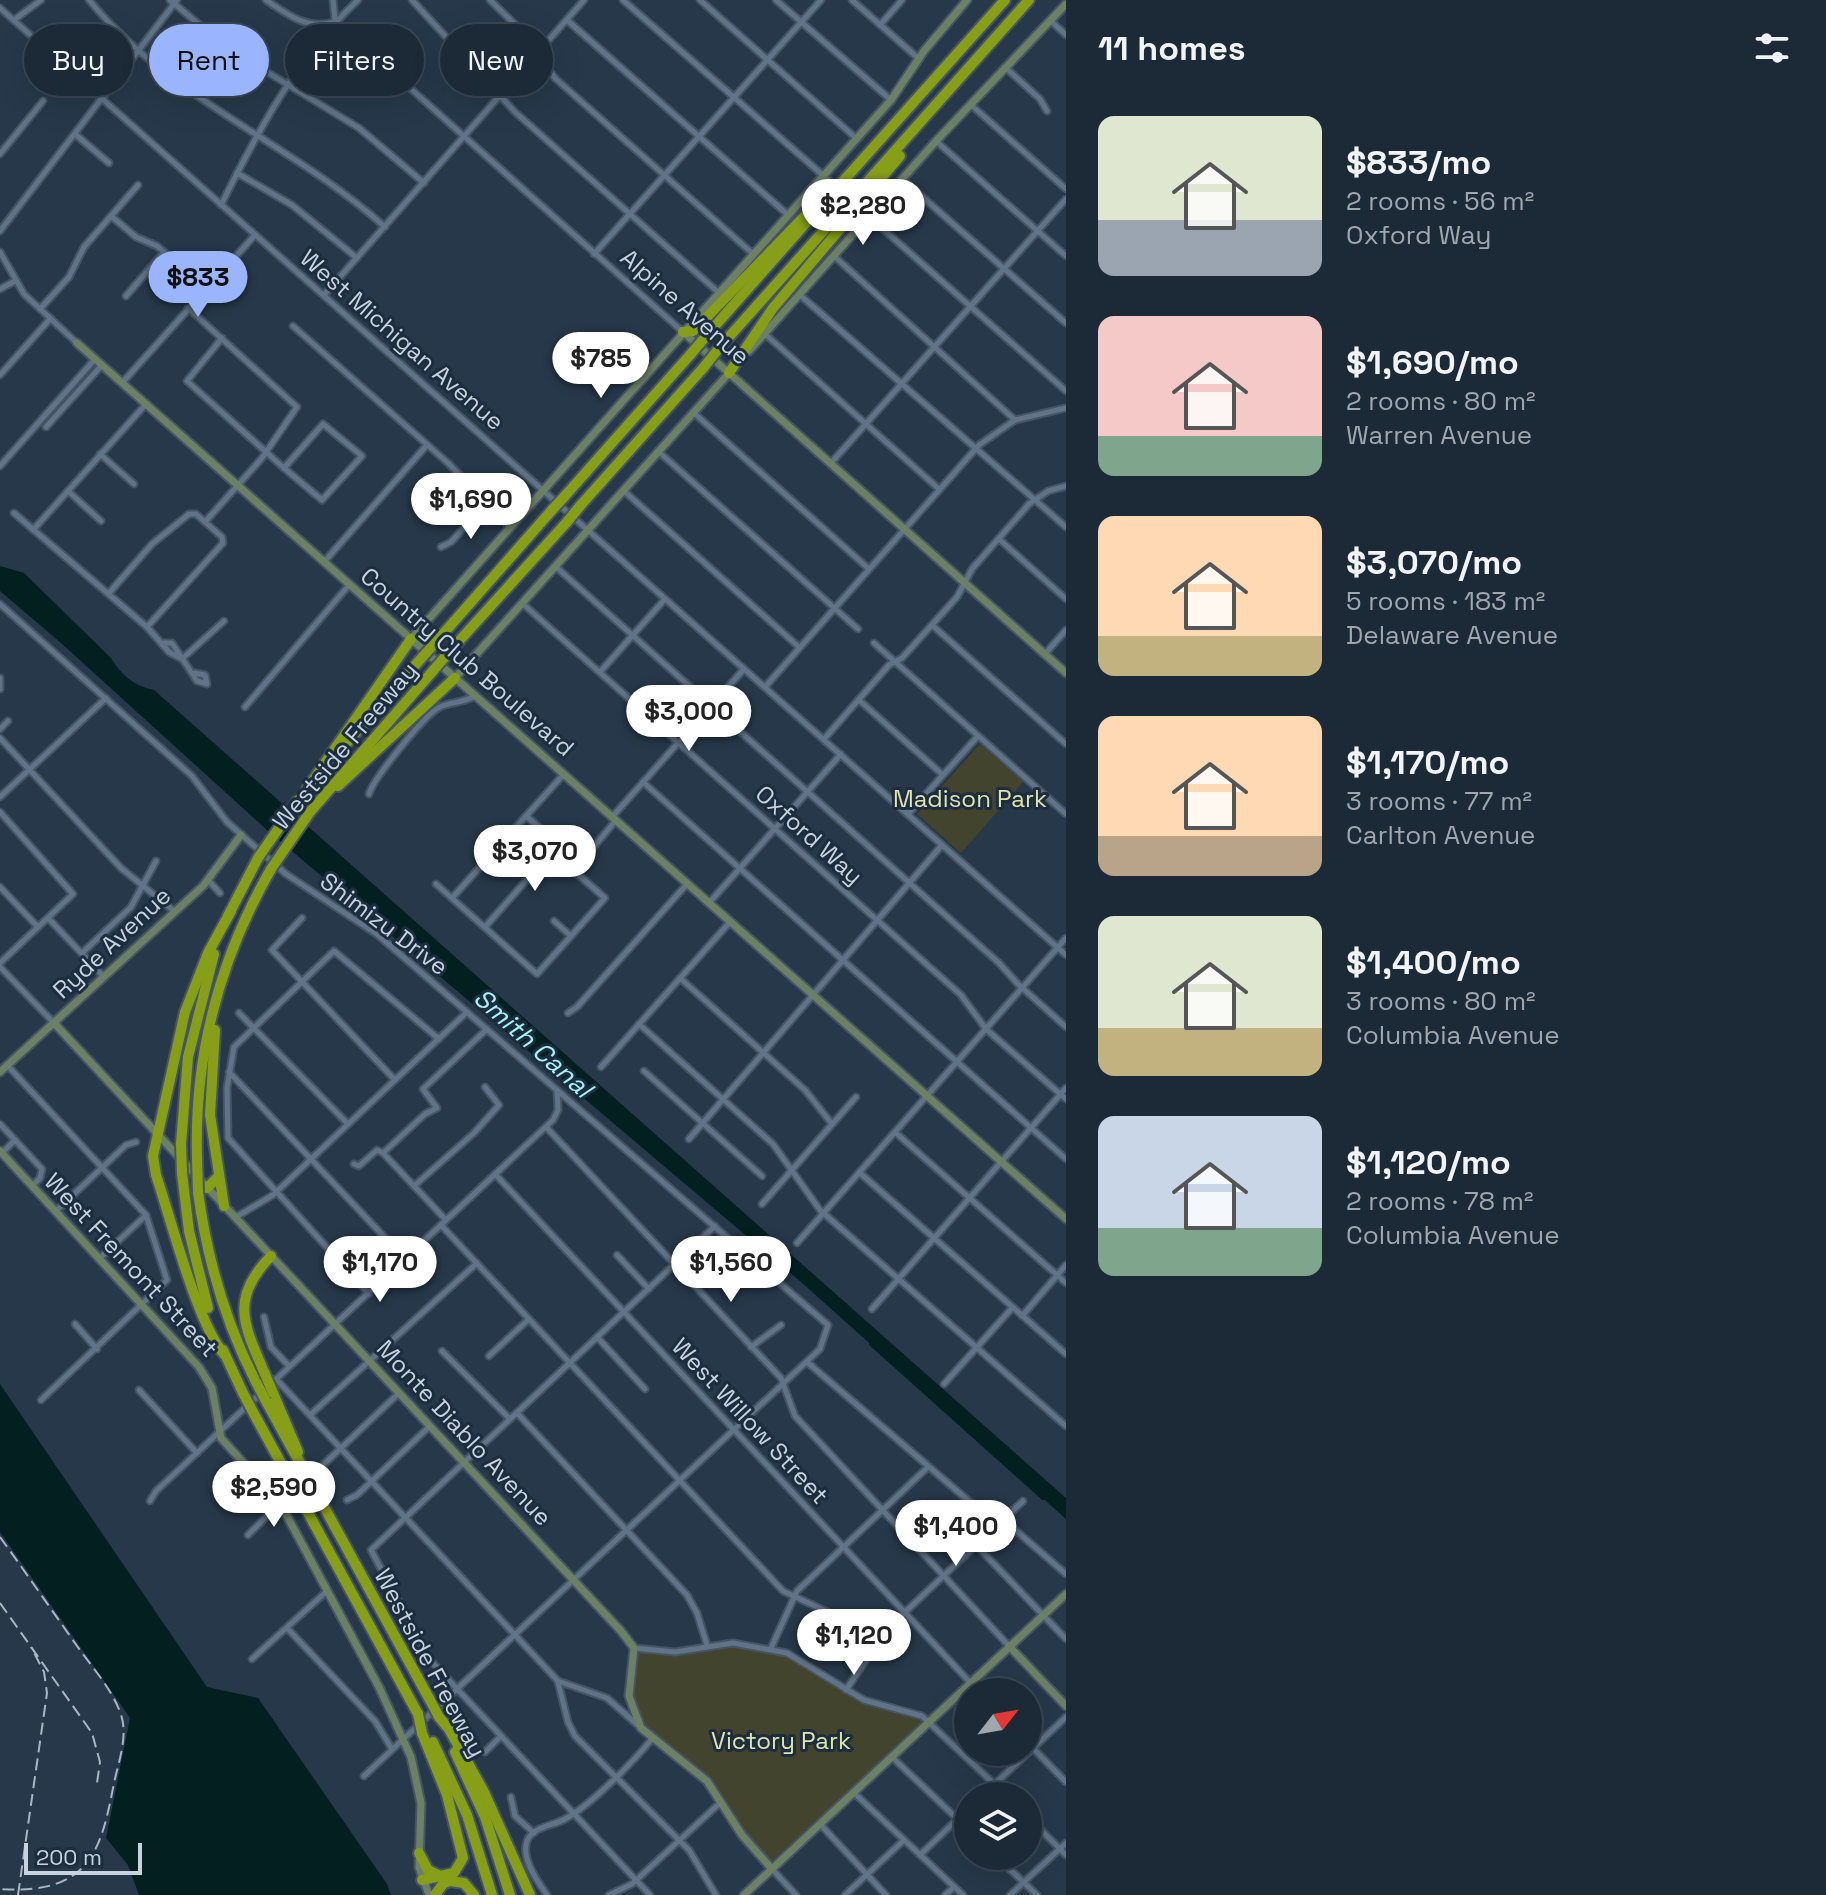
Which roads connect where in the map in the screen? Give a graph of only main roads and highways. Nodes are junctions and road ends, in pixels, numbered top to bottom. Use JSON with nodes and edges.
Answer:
{"nodes":[{"id":1,"x":1005,"y":0,"type":"edge"},
{"id":2,"x":1027,"y":2,"type":"edge"},
{"id":3,"x":826,"y":196,"type":"junction"},
{"id":4,"x":848,"y":212,"type":"junction"},
{"id":5,"x":683,"y":332,"type":"road end"},
{"id":6,"x":729,"y":373,"type":"road end"},
{"id":7,"x":411,"y":639,"type":"road end"},
{"id":8,"x":455,"y":678,"type":"road end"},
{"id":9,"x":307,"y":789,"type":"junction"},
{"id":10,"x":324,"y":797,"type":"junction"},
{"id":11,"x":231,"y":911,"type":"junction"},
{"id":12,"x":226,"y":965,"type":"junction"},
{"id":13,"x":218,"y":1177,"type":"junction"},
{"id":14,"x":203,"y":1190,"type":"junction"},
{"id":15,"x":224,"y":1206,"type":"road end"},
{"id":16,"x":271,"y":1256,"type":"road end"},
{"id":17,"x":224,"y":1354,"type":"junction"},
{"id":18,"x":260,"y":1378,"type":"junction"},
{"id":19,"x":439,"y":1717,"type":"junction"},
{"id":20,"x":424,"y":1732,"type":"junction"},
{"id":21,"x":419,"y":1853,"type":"road end"},
{"id":22,"x":448,"y":1878,"type":"junction"},
{"id":23,"x":427,"y":1890,"type":"edge"},
{"id":24,"x":474,"y":1895,"type":"edge"},
{"id":25,"x":492,"y":1895,"type":"edge"},
{"id":26,"x":510,"y":1895,"type":"edge"},
{"id":27,"x":530,"y":1895,"type":"edge"}],
"edges":[{"from":1,"to":3,"type":"highway","bridge":true},
{"from":2,"to":4,"type":"highway","bridge":true},
{"from":3,"to":5,"type":"highway"},
{"from":3,"to":9,"type":"highway","name":"Westside Freeway","bridge":true},
{"from":4,"to":6,"type":"highway"},
{"from":4,"to":10,"type":"highway","name":"Westside Freeway","bridge":true},
{"from":7,"to":9,"type":"highway"},
{"from":8,"to":10,"type":"highway"},
{"from":9,"to":11,"type":"highway","name":"Westside Freeway","bridge":true},
{"from":10,"to":12,"type":"highway","name":"Westside Freeway","bridge":true},
{"from":11,"to":17,"type":"highway","name":"Westside Freeway","bridge":true},
{"from":11,"to":17,"type":"highway"},
{"from":12,"to":13,"type":"highway"},
{"from":12,"to":14,"type":"highway","name":"Westside Freeway","bridge":true},
{"from":13,"to":14,"type":"highway"},
{"from":13,"to":15,"type":"highway"},
{"from":14,"to":18,"type":"highway","name":"Westside Freeway"},
{"from":16,"to":18,"type":"highway"},
{"from":17,"to":20,"type":"highway","name":"Westside Freeway","bridge":true},
{"from":18,"to":19,"type":"highway","name":"Westside Freeway","bridge":true},
{"from":19,"to":26,"type":"highway","name":"Westside Freeway"},
{"from":19,"to":27,"type":"highway"},
{"from":20,"to":22,"type":"highway"},
{"from":20,"to":25,"type":"highway","name":"Westside Freeway"},
{"from":21,"to":22,"type":"highway"},
{"from":22,"to":23,"type":"highway"},
{"from":22,"to":23,"type":"highway"},
{"from":22,"to":24,"type":"highway"}]}
